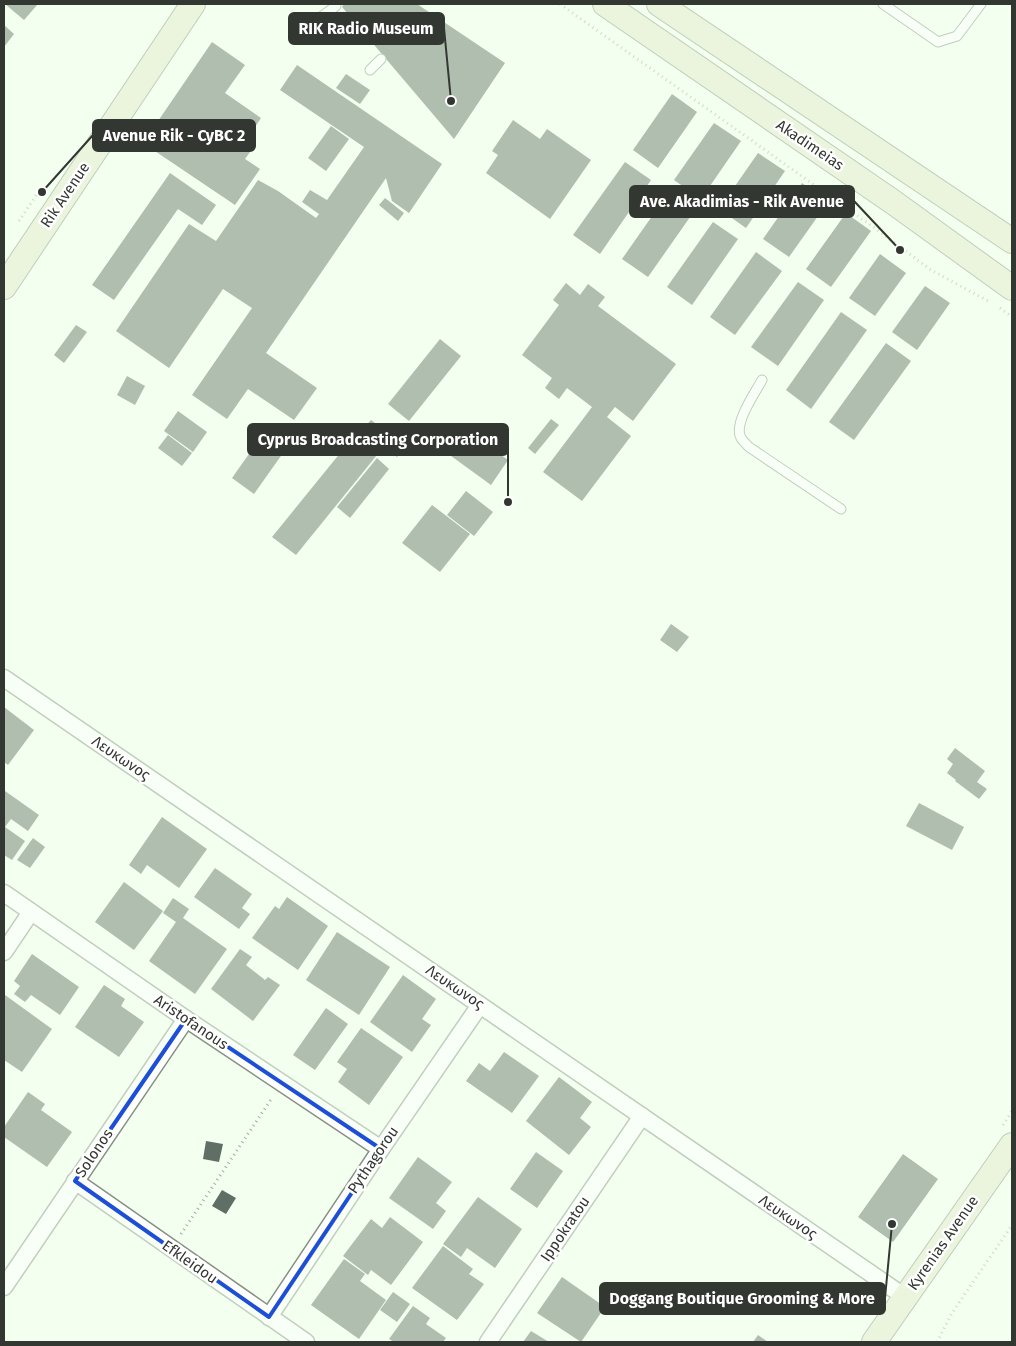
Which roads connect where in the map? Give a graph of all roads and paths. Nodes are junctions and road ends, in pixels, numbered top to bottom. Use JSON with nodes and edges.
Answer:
{"nodes":[{"id":1,"x":193,"y":4,"type":"edge"},
{"id":2,"x":560,"y":4,"type":"edge"},
{"id":3,"x":605,"y":4,"type":"edge"},
{"id":4,"x":883,"y":4,"type":"edge"},
{"id":5,"x":981,"y":4,"type":"edge"},
{"id":6,"x":336,"y":6,"type":"dead end"},
{"id":7,"x":670,"y":7,"type":"edge"},
{"id":8,"x":321,"y":17,"type":"dead end"},
{"id":9,"x":381,"y":60,"type":"dead end"},
{"id":10,"x":370,"y":70,"type":"dead end"},
{"id":11,"x":1012,"y":241,"type":"edge"},
{"id":12,"x":4,"y":287,"type":"edge"},
{"id":13,"x":1012,"y":288,"type":"edge"},
{"id":14,"x":989,"y":301,"type":"dead end"},
{"id":15,"x":997,"y":306,"type":"dead end"},
{"id":16,"x":1012,"y":316,"type":"edge"},
{"id":17,"x":762,"y":380,"type":"dead end"},
{"id":18,"x":841,"y":509,"type":"dead end"},
{"id":19,"x":4,"y":678,"type":"edge"},
{"id":20,"x":4,"y":893,"type":"edge"},
{"id":21,"x":31,"y":912,"type":"junction"},
{"id":22,"x":4,"y":952,"type":"edge"},
{"id":23,"x":480,"y":1005,"type":"junction"},
{"id":24,"x":186,"y":1019,"type":"junction"},
{"id":25,"x":282,"y":1083,"type":"junction"},
{"id":26,"x":642,"y":1116,"type":"junction"},
{"id":27,"x":1012,"y":1145,"type":"edge"},
{"id":28,"x":381,"y":1149,"type":"junction"},
{"id":29,"x":74,"y":1181,"type":"junction"},
{"id":30,"x":1012,"y":1224,"type":"edge"},
{"id":31,"x":171,"y":1248,"type":"junction"},
{"id":32,"x":4,"y":1287,"type":"edge"},
{"id":33,"x":905,"y":1297,"type":"junction"},
{"id":34,"x":269,"y":1316,"type":"junction"},
{"id":35,"x":306,"y":1342,"type":"edge"},
{"id":36,"x":488,"y":1342,"type":"edge"},
{"id":37,"x":874,"y":1342,"type":"edge"},
{"id":38,"x":937,"y":1342,"type":"edge"}],
"edges":[{"from":1,"to":12,"type":"main road","name":"Rik Avenue"},
{"from":2,"to":14,"type":"path"},
{"from":3,"to":13,"type":"main road","name":"Akadimeias"},
{"from":4,"to":5,"type":"lane"},
{"from":6,"to":8,"type":"lane"},
{"from":7,"to":11,"type":"main road"},
{"from":9,"to":10,"type":"lane"},
{"from":15,"to":16,"type":"path"},
{"from":17,"to":18,"type":"lane"},
{"from":19,"to":23,"type":"street","name":"Λευκωνος"},
{"from":20,"to":21,"type":"street","name":"Aristofanous"},
{"from":21,"to":22,"type":"street"},
{"from":21,"to":24,"type":"street","name":"Aristofanous"},
{"from":23,"to":26,"type":"street","name":"Λευκωνος"},
{"from":23,"to":28,"type":"street","name":"Pythagorou"},
{"from":24,"to":25,"type":"street","name":"Aristofanous"},
{"from":24,"to":29,"type":"street","name":"Solonos"},
{"from":25,"to":28,"type":"street","name":"Aristofanous"},
{"from":25,"to":31,"type":"path"},
{"from":26,"to":33,"type":"street","name":"Λευκωνος"},
{"from":26,"to":36,"type":"street","name":"Ippokratou"},
{"from":27,"to":33,"type":"main road","name":"Kyrenias Avenue"},
{"from":28,"to":34,"type":"street","name":"Pythagorou"},
{"from":29,"to":31,"type":"street","name":"Efkleidou"},
{"from":29,"to":32,"type":"street","name":"Solonos"},
{"from":30,"to":38,"type":"path"},
{"from":31,"to":34,"type":"street","name":"Efkleidou"},
{"from":33,"to":37,"type":"main road","name":"Kyrenias Avenue"},
{"from":34,"to":35,"type":"street","name":"Efkleidou"}]}
